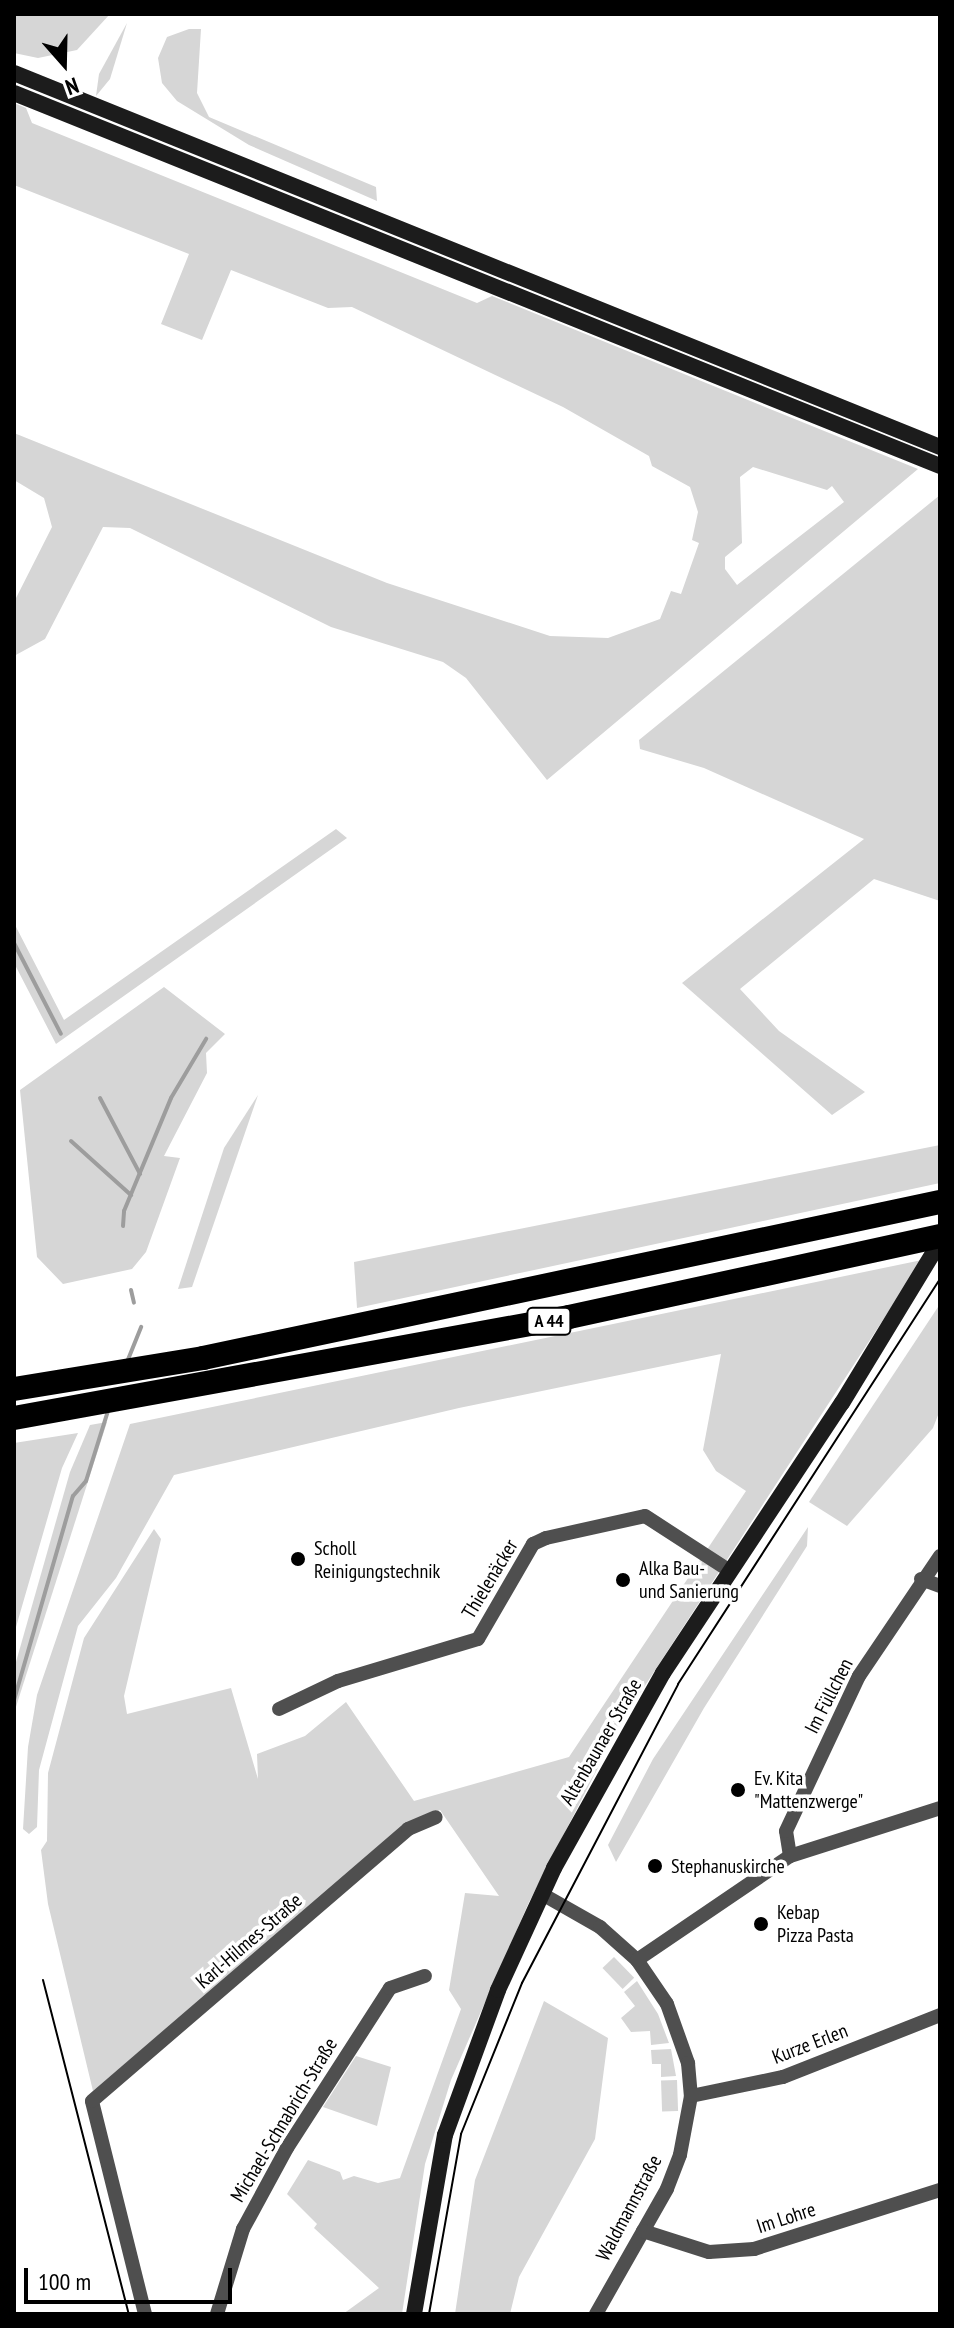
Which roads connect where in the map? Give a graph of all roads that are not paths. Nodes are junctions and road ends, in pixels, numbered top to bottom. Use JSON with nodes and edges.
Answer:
{"nodes":[{"id":1,"x":14,"y":73,"type":"edge"},
{"id":2,"x":14,"y":93,"type":"edge"},
{"id":3,"x":940,"y":447,"type":"edge"},
{"id":4,"x":940,"y":466,"type":"edge"},
{"id":5,"x":930,"y":1204,"type":"edge"},
{"id":6,"x":940,"y":1236,"type":"edge"},
{"id":7,"x":940,"y":1242,"type":"edge"},
{"id":8,"x":14,"y":1389,"type":"edge"},
{"id":9,"x":14,"y":1418,"type":"edge"},
{"id":10,"x":940,"y":1556,"type":"edge"},
{"id":11,"x":730,"y":1571,"type":"junction"},
{"id":12,"x":921,"y":1579,"type":"junction"},
{"id":13,"x":940,"y":1586,"type":"edge"},
{"id":14,"x":279,"y":1709,"type":"dead end"},
{"id":15,"x":940,"y":1808,"type":"edge"},
{"id":16,"x":436,"y":1817,"type":"dead end"},
{"id":17,"x":790,"y":1856,"type":"junction"},
{"id":18,"x":542,"y":1894,"type":"junction"},
{"id":19,"x":637,"y":1960,"type":"junction"},
{"id":20,"x":425,"y":1976,"type":"dead end"},
{"id":21,"x":940,"y":2015,"type":"edge"},
{"id":22,"x":691,"y":2096,"type":"junction"},
{"id":23,"x":940,"y":2190,"type":"edge"},
{"id":24,"x":643,"y":2231,"type":"junction"},
{"id":25,"x":145,"y":2314,"type":"edge"},
{"id":26,"x":217,"y":2314,"type":"edge"},
{"id":27,"x":414,"y":2314,"type":"edge"},
{"id":28,"x":596,"y":2314,"type":"edge"}],
"edges":[{"from":1,"to":3,"type":"main road"},
{"from":2,"to":4,"type":"main road"},
{"from":5,"to":8,"type":"highway","number":"A 44"},
{"from":6,"to":9,"type":"highway","number":"A 44"},
{"from":7,"to":11,"type":"main road","name":"Altenbaunaer Straße"},
{"from":10,"to":12,"type":"street","name":"Im Füllchen"},
{"from":11,"to":14,"type":"street","name":"Thielenäcker"},
{"from":11,"to":18,"type":"main road","name":"Altenbaunaer Straße"},
{"from":12,"to":13,"type":"street"},
{"from":12,"to":17,"type":"street","name":"Im Füllchen"},
{"from":15,"to":17,"type":"street"},
{"from":16,"to":25,"type":"street","name":"Karl-Hilmes-Straße"},
{"from":17,"to":19,"type":"street"},
{"from":18,"to":19,"type":"street","name":"Waldmannstraße"},
{"from":18,"to":27,"type":"main road","name":"Altenbaunaer Straße"},
{"from":19,"to":22,"type":"street","name":"Waldmannstraße"},
{"from":20,"to":26,"type":"street","name":"Michael-Schnabrich-Straße"},
{"from":21,"to":22,"type":"street","name":"Kurze Erlen"},
{"from":22,"to":24,"type":"street","name":"Waldmannstraße"},
{"from":23,"to":24,"type":"street","name":"Im Lohre"},
{"from":24,"to":28,"type":"street","name":"Waldmannstraße"}]}
